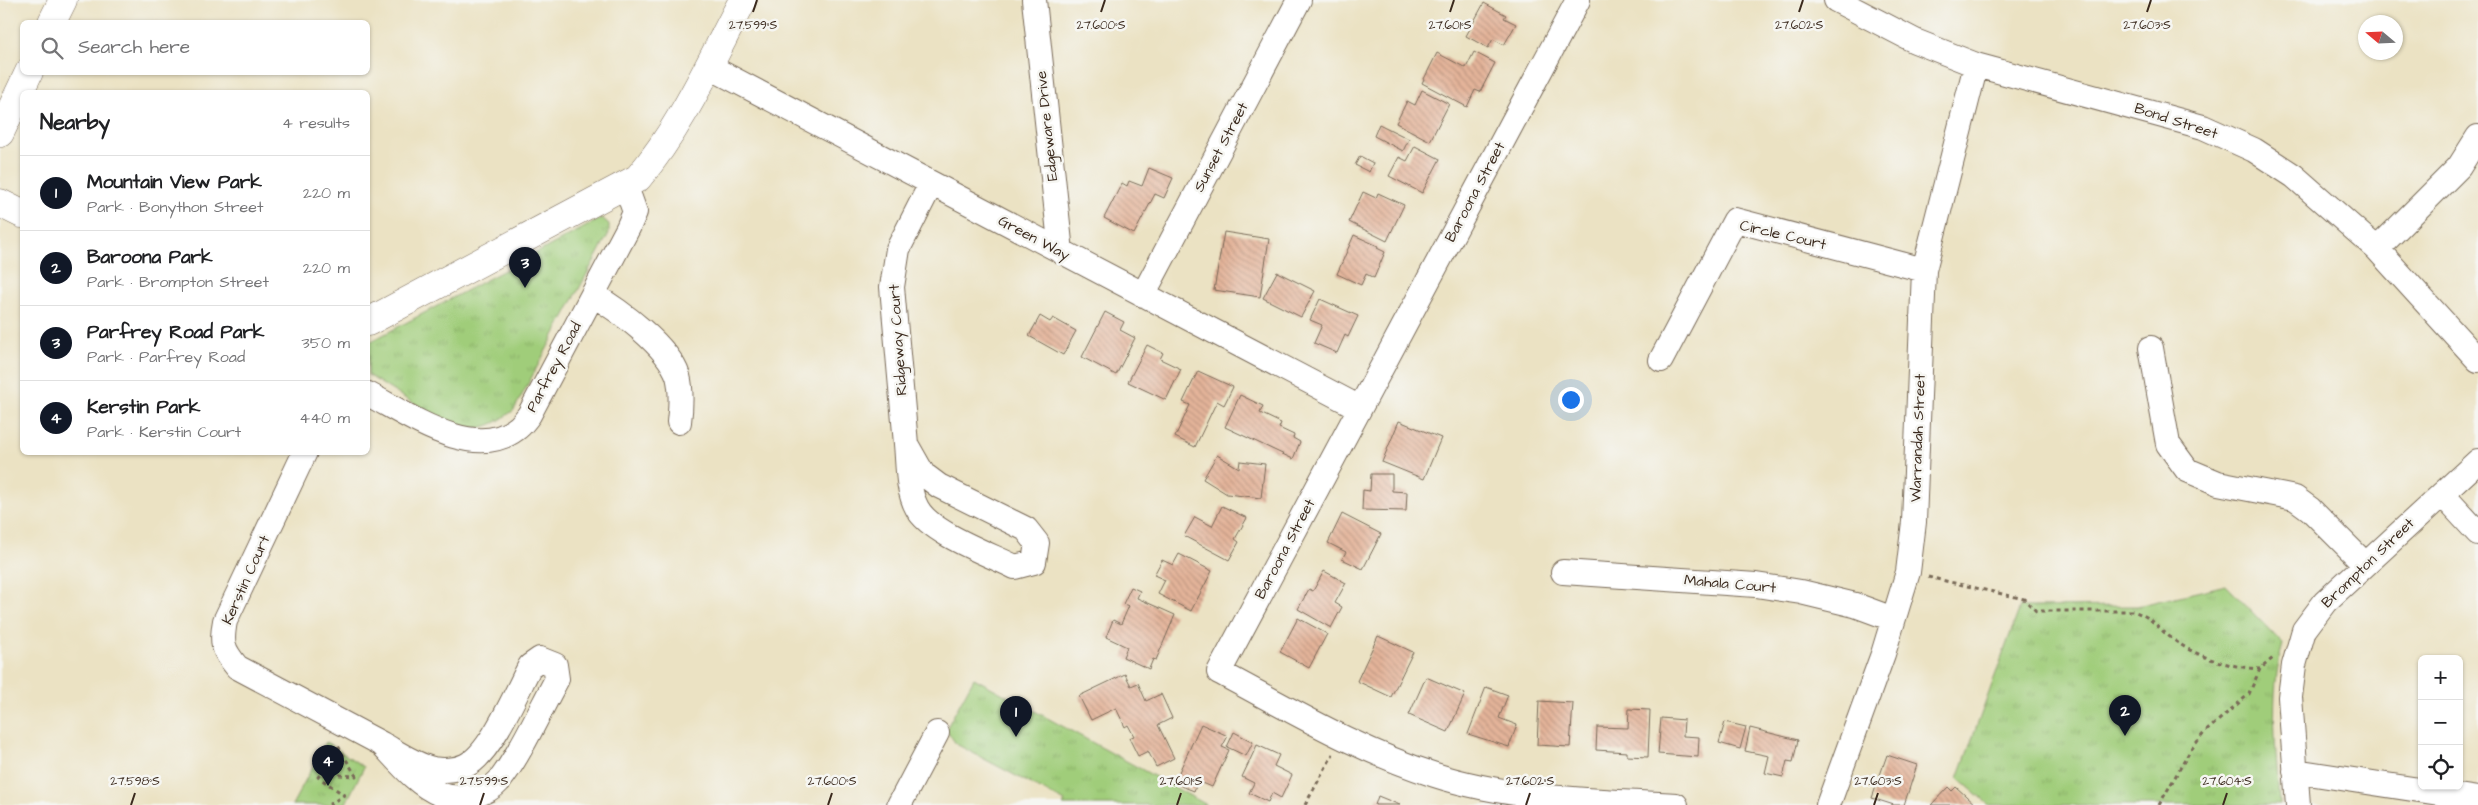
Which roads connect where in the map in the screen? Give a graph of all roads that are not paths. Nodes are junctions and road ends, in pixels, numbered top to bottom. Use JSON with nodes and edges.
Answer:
{"nodes":[{"id":1,"x":63,"y":0,"type":"edge"},
{"id":2,"x":743,"y":0,"type":"edge"},
{"id":3,"x":1034,"y":0,"type":"edge"},
{"id":4,"x":1299,"y":0,"type":"edge"},
{"id":5,"x":1578,"y":0,"type":"edge"},
{"id":6,"x":1836,"y":0,"type":"edge"},
{"id":7,"x":53,"y":20,"type":"edge"},
{"id":8,"x":1976,"y":65,"type":"junction"},
{"id":9,"x":708,"y":66,"type":"junction"},
{"id":10,"x":28,"y":75,"type":"edge"},
{"id":11,"x":20,"y":90,"type":"edge"},
{"id":12,"x":20,"y":91,"type":"edge"},
{"id":13,"x":0,"y":133,"type":"edge"},
{"id":14,"x":2478,"y":137,"type":"edge"},
{"id":15,"x":931,"y":184,"type":"junction"},
{"id":16,"x":620,"y":186,"type":"junction"},
{"id":17,"x":0,"y":203,"type":"edge"},
{"id":18,"x":20,"y":213,"type":"edge"},
{"id":19,"x":2377,"y":248,"type":"junction"},
{"id":20,"x":1061,"y":252,"type":"junction"},
{"id":21,"x":1924,"y":270,"type":"junction"},
{"id":22,"x":593,"y":295,"type":"junction"},
{"id":23,"x":1143,"y":295,"type":"junction"},
{"id":24,"x":370,"y":321,"type":"edge"},
{"id":25,"x":2151,"y":348,"type":"dead end"},
{"id":26,"x":1661,"y":360,"type":"dead end"},
{"id":27,"x":2478,"y":360,"type":"edge"},
{"id":28,"x":370,"y":395,"type":"edge"},
{"id":29,"x":1360,"y":408,"type":"junction"},
{"id":30,"x":679,"y":422,"type":"dead end"},
{"id":31,"x":906,"y":444,"type":"junction"},
{"id":32,"x":304,"y":455,"type":"edge"},
{"id":33,"x":2478,"y":461,"type":"edge"},
{"id":34,"x":2442,"y":494,"type":"junction"},
{"id":35,"x":2478,"y":533,"type":"edge"},
{"id":36,"x":2365,"y":564,"type":"junction"},
{"id":37,"x":1562,"y":572,"type":"dead end"},
{"id":38,"x":1893,"y":619,"type":"junction"},
{"id":39,"x":937,"y":733,"type":"dead end"},
{"id":40,"x":382,"y":744,"type":"junction"},
{"id":41,"x":2295,"y":771,"type":"junction"},
{"id":42,"x":2478,"y":799,"type":"edge"},
{"id":43,"x":899,"y":805,"type":"edge"},
{"id":44,"x":1676,"y":805,"type":"edge"},
{"id":45,"x":1828,"y":805,"type":"edge"},
{"id":46,"x":2298,"y":805,"type":"edge"}],
"edges":[{"from":1,"to":7,"type":"main road"},
{"from":2,"to":9,"type":"main road"},
{"from":3,"to":20,"type":"street","name":"Edgeware Drive"},
{"from":4,"to":23,"type":"street","name":"Sunset Street"},
{"from":5,"to":29,"type":"street","name":"Baroona Street"},
{"from":6,"to":8,"type":"street","name":"Bond Street"},
{"from":8,"to":19,"type":"street","name":"Bond Street"},
{"from":8,"to":21,"type":"street","name":"Warrandah Street"},
{"from":9,"to":15,"type":"street","name":"Green Way"},
{"from":9,"to":16,"type":"main road"},
{"from":10,"to":11,"type":"main road"},
{"from":12,"to":13,"type":"main road"},
{"from":14,"to":19,"type":"street"},
{"from":15,"to":20,"type":"street","name":"Green Way"},
{"from":15,"to":31,"type":"street","name":"Ridgeway Court"},
{"from":16,"to":22,"type":"street","name":"Parfrey Road"},
{"from":16,"to":24,"type":"main road"},
{"from":17,"to":18,"type":"main road"},
{"from":19,"to":27,"type":"street","name":"Bond Street"},
{"from":20,"to":23,"type":"street","name":"Green Way"},
{"from":21,"to":26,"type":"street","name":"Circle Court"},
{"from":21,"to":38,"type":"street","name":"Warrandah Street"},
{"from":22,"to":28,"type":"street","name":"Parfrey Road"},
{"from":22,"to":30,"type":"street"},
{"from":23,"to":29,"type":"street","name":"Green Way"},
{"from":25,"to":36,"type":"street"},
{"from":29,"to":44,"type":"street","name":"Baroona Street"},
{"from":31,"to":31,"type":"street","name":"Ridgeway Court"},
{"from":32,"to":40,"type":"street","name":"Kerstin Court"},
{"from":33,"to":34,"type":"street","name":"Brompton Street"},
{"from":34,"to":35,"type":"street"},
{"from":34,"to":36,"type":"street","name":"Brompton Street"},
{"from":36,"to":41,"type":"street","name":"Brompton Street"},
{"from":37,"to":38,"type":"street","name":"Mahala Court"},
{"from":38,"to":45,"type":"street","name":"Warrandah Street"},
{"from":39,"to":43,"type":"street"},
{"from":40,"to":40,"type":"street","name":"Kerstin Court"},
{"from":41,"to":42,"type":"street"},
{"from":41,"to":46,"type":"street","name":"Brompton Street"}]}
